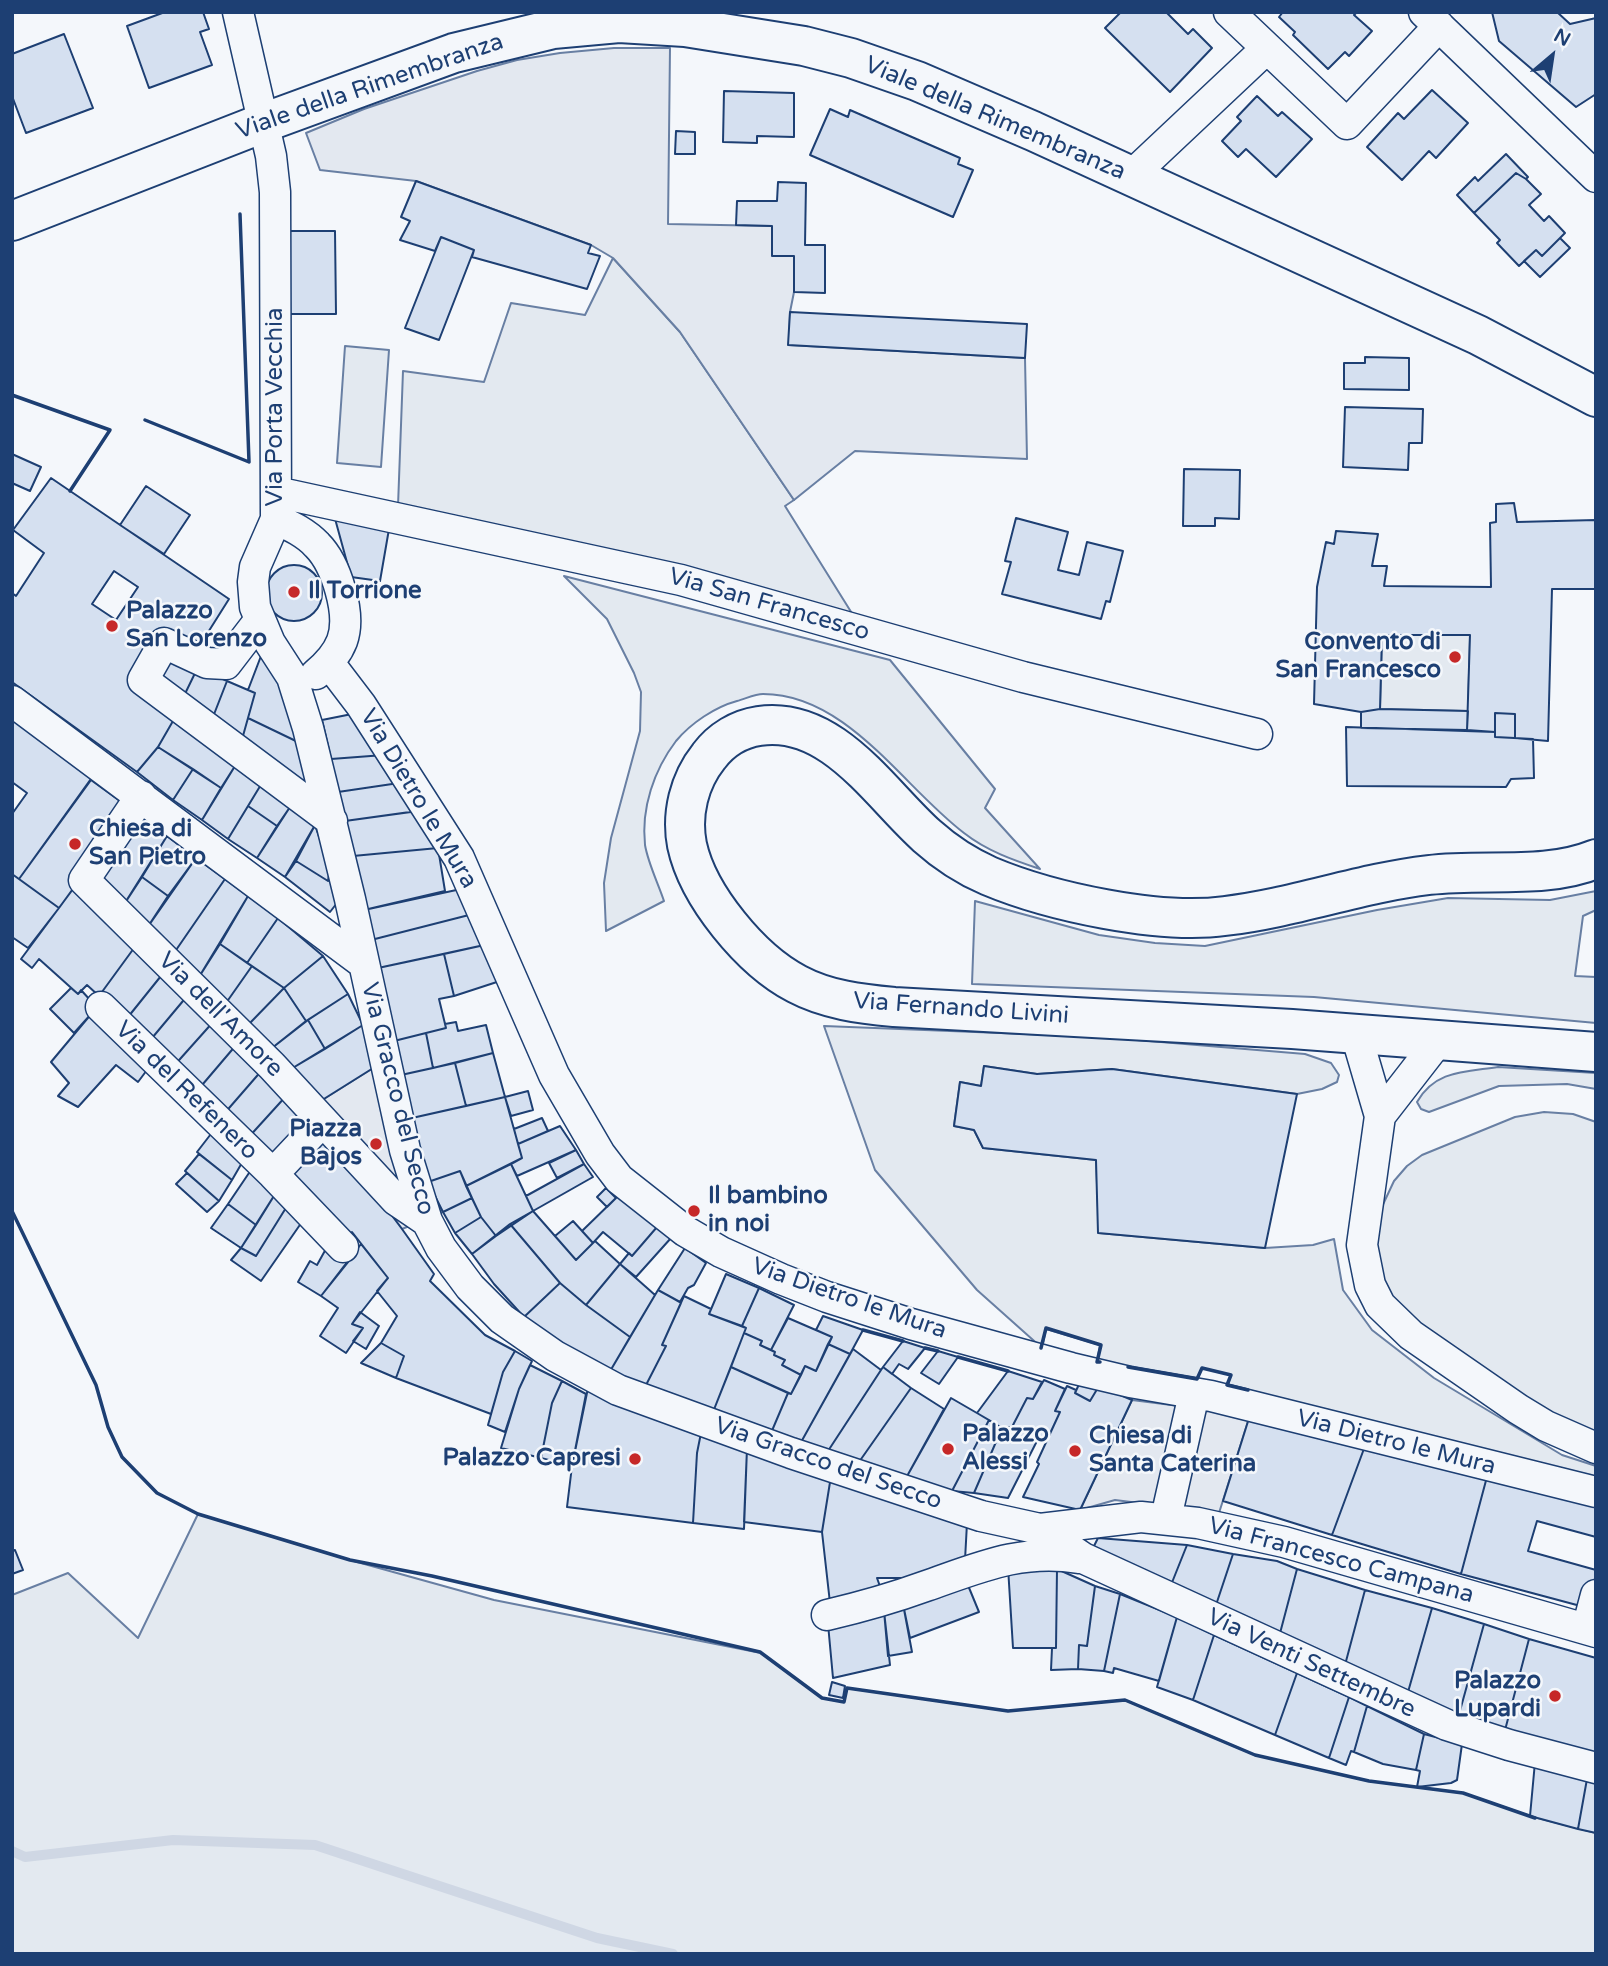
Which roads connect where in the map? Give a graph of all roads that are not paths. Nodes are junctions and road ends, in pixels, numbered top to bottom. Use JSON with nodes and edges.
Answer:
{"nodes":[{"id":1,"x":238,"y":12,"type":"edge"},
{"id":2,"x":1229,"y":12,"type":"edge"},
{"id":3,"x":624,"y":18,"type":"edge"},
{"id":4,"x":1432,"y":19,"type":"edge"},
{"id":5,"x":1267,"y":48,"type":"junction"},
{"id":6,"x":263,"y":123,"type":"junction"},
{"id":7,"x":1131,"y":176,"type":"junction"},
{"id":8,"x":1596,"y":177,"type":"edge"},
{"id":9,"x":12,"y":221,"type":"edge"},
{"id":10,"x":1478,"y":335,"type":"junction"},
{"id":11,"x":1596,"y":372,"type":"edge"},
{"id":12,"x":1596,"y":397,"type":"edge"},
{"id":13,"x":276,"y":505,"type":"junction"},
{"id":14,"x":259,"y":621,"type":"junction"},
{"id":15,"x":329,"y":663,"type":"junction"},
{"id":16,"x":292,"y":677,"type":"junction"},
{"id":17,"x":12,"y":701,"type":"edge"},
{"id":18,"x":1257,"y":734,"type":"dead end"},
{"id":19,"x":141,"y":796,"type":"junction"},
{"id":20,"x":332,"y":821,"type":"junction"},
{"id":21,"x":1596,"y":859,"type":"edge"},
{"id":22,"x":363,"y":963,"type":"junction"},
{"id":23,"x":100,"y":1007,"type":"dead end"},
{"id":24,"x":1356,"y":1034,"type":"junction"},
{"id":25,"x":1439,"y":1040,"type":"junction"},
{"id":26,"x":1596,"y":1052,"type":"edge"},
{"id":27,"x":1380,"y":1116,"type":"junction"},
{"id":28,"x":323,"y":1121,"type":"junction"},
{"id":29,"x":273,"y":1174,"type":"junction"},
{"id":30,"x":427,"y":1221,"type":"junction"},
{"id":31,"x":343,"y":1247,"type":"dead end"},
{"id":32,"x":1194,"y":1394,"type":"junction"},
{"id":33,"x":1596,"y":1448,"type":"edge"},
{"id":34,"x":1596,"y":1492,"type":"edge"},
{"id":35,"x":1166,"y":1518,"type":"junction"},
{"id":36,"x":1040,"y":1529,"type":"junction"},
{"id":37,"x":1083,"y":1558,"type":"junction"},
{"id":38,"x":1596,"y":1595,"type":"edge"},
{"id":39,"x":827,"y":1615,"type":"dead end"},
{"id":40,"x":1591,"y":1630,"type":"edge"},
{"id":41,"x":1596,"y":1768,"type":"edge"}],
"edges":[{"from":1,"to":6,"type":"street","name":"Via Porta Vecchia"},
{"from":2,"to":5,"type":"street"},
{"from":3,"to":6,"type":"main road","name":"Viale della Rimembranza"},
{"from":3,"to":7,"type":"main road","name":"Viale della Rimembranza"},
{"from":4,"to":5,"type":"street"},
{"from":4,"to":8,"type":"street"},
{"from":5,"to":7,"type":"street"},
{"from":6,"to":9,"type":"main road","name":"Viale della Rimembranza"},
{"from":6,"to":13,"type":"street","name":"Via Porta Vecchia"},
{"from":7,"to":10,"type":"main road","name":"Viale della Rimembranza"},
{"from":10,"to":11,"type":"main road","name":"Viale della Rimembranza"},
{"from":10,"to":12,"type":"main road","name":"Viale della Rimembranza"},
{"from":13,"to":14,"type":"street","name":"Via Porta Vecchia"},
{"from":13,"to":15,"type":"street"},
{"from":13,"to":18,"type":"street","name":"Via San Francesco"},
{"from":14,"to":16,"type":"street","name":"Via Porta Vecchia"},
{"from":14,"to":20,"type":"street"},
{"from":15,"to":16,"type":"street"},
{"from":15,"to":32,"type":"street","name":"Via Dietro le Mura"},
{"from":16,"to":20,"type":"street","name":"Via Porta Vecchia"},
{"from":17,"to":19,"type":"street","name":"Via Gracco del Secco"},
{"from":19,"to":22,"type":"street","name":"Via Gracco del Secco"},
{"from":19,"to":28,"type":"street","name":"Via dell'Amore"},
{"from":20,"to":22,"type":"street","name":"Via Porta Vecchia"},
{"from":21,"to":24,"type":"main road","name":"Via Fernando Livini"},
{"from":22,"to":30,"type":"street","name":"Via Gracco del Secco"},
{"from":23,"to":29,"type":"street","name":"Via del Refenero"},
{"from":24,"to":25,"type":"main road"},
{"from":24,"to":27,"type":"street"},
{"from":25,"to":26,"type":"main road"},
{"from":25,"to":27,"type":"street"},
{"from":27,"to":33,"type":"street"},
{"from":28,"to":29,"type":"street","name":"Via del Refenero"},
{"from":28,"to":30,"type":"street","name":"Via dell'Amore"},
{"from":29,"to":31,"type":"street","name":"Via del Refenero"},
{"from":30,"to":36,"type":"street","name":"Via Gracco del Secco"},
{"from":32,"to":34,"type":"street","name":"Via Dietro le Mura"},
{"from":32,"to":35,"type":"street"},
{"from":35,"to":36,"type":"street","name":"Via Francesco Campana"},
{"from":35,"to":40,"type":"street","name":"Via Francesco Campana"},
{"from":36,"to":37,"type":"street","name":"Via Venti Settembre"},
{"from":37,"to":39,"type":"street"},
{"from":37,"to":41,"type":"street","name":"Via Venti Settembre"},
{"from":38,"to":40,"type":"street"}]}
